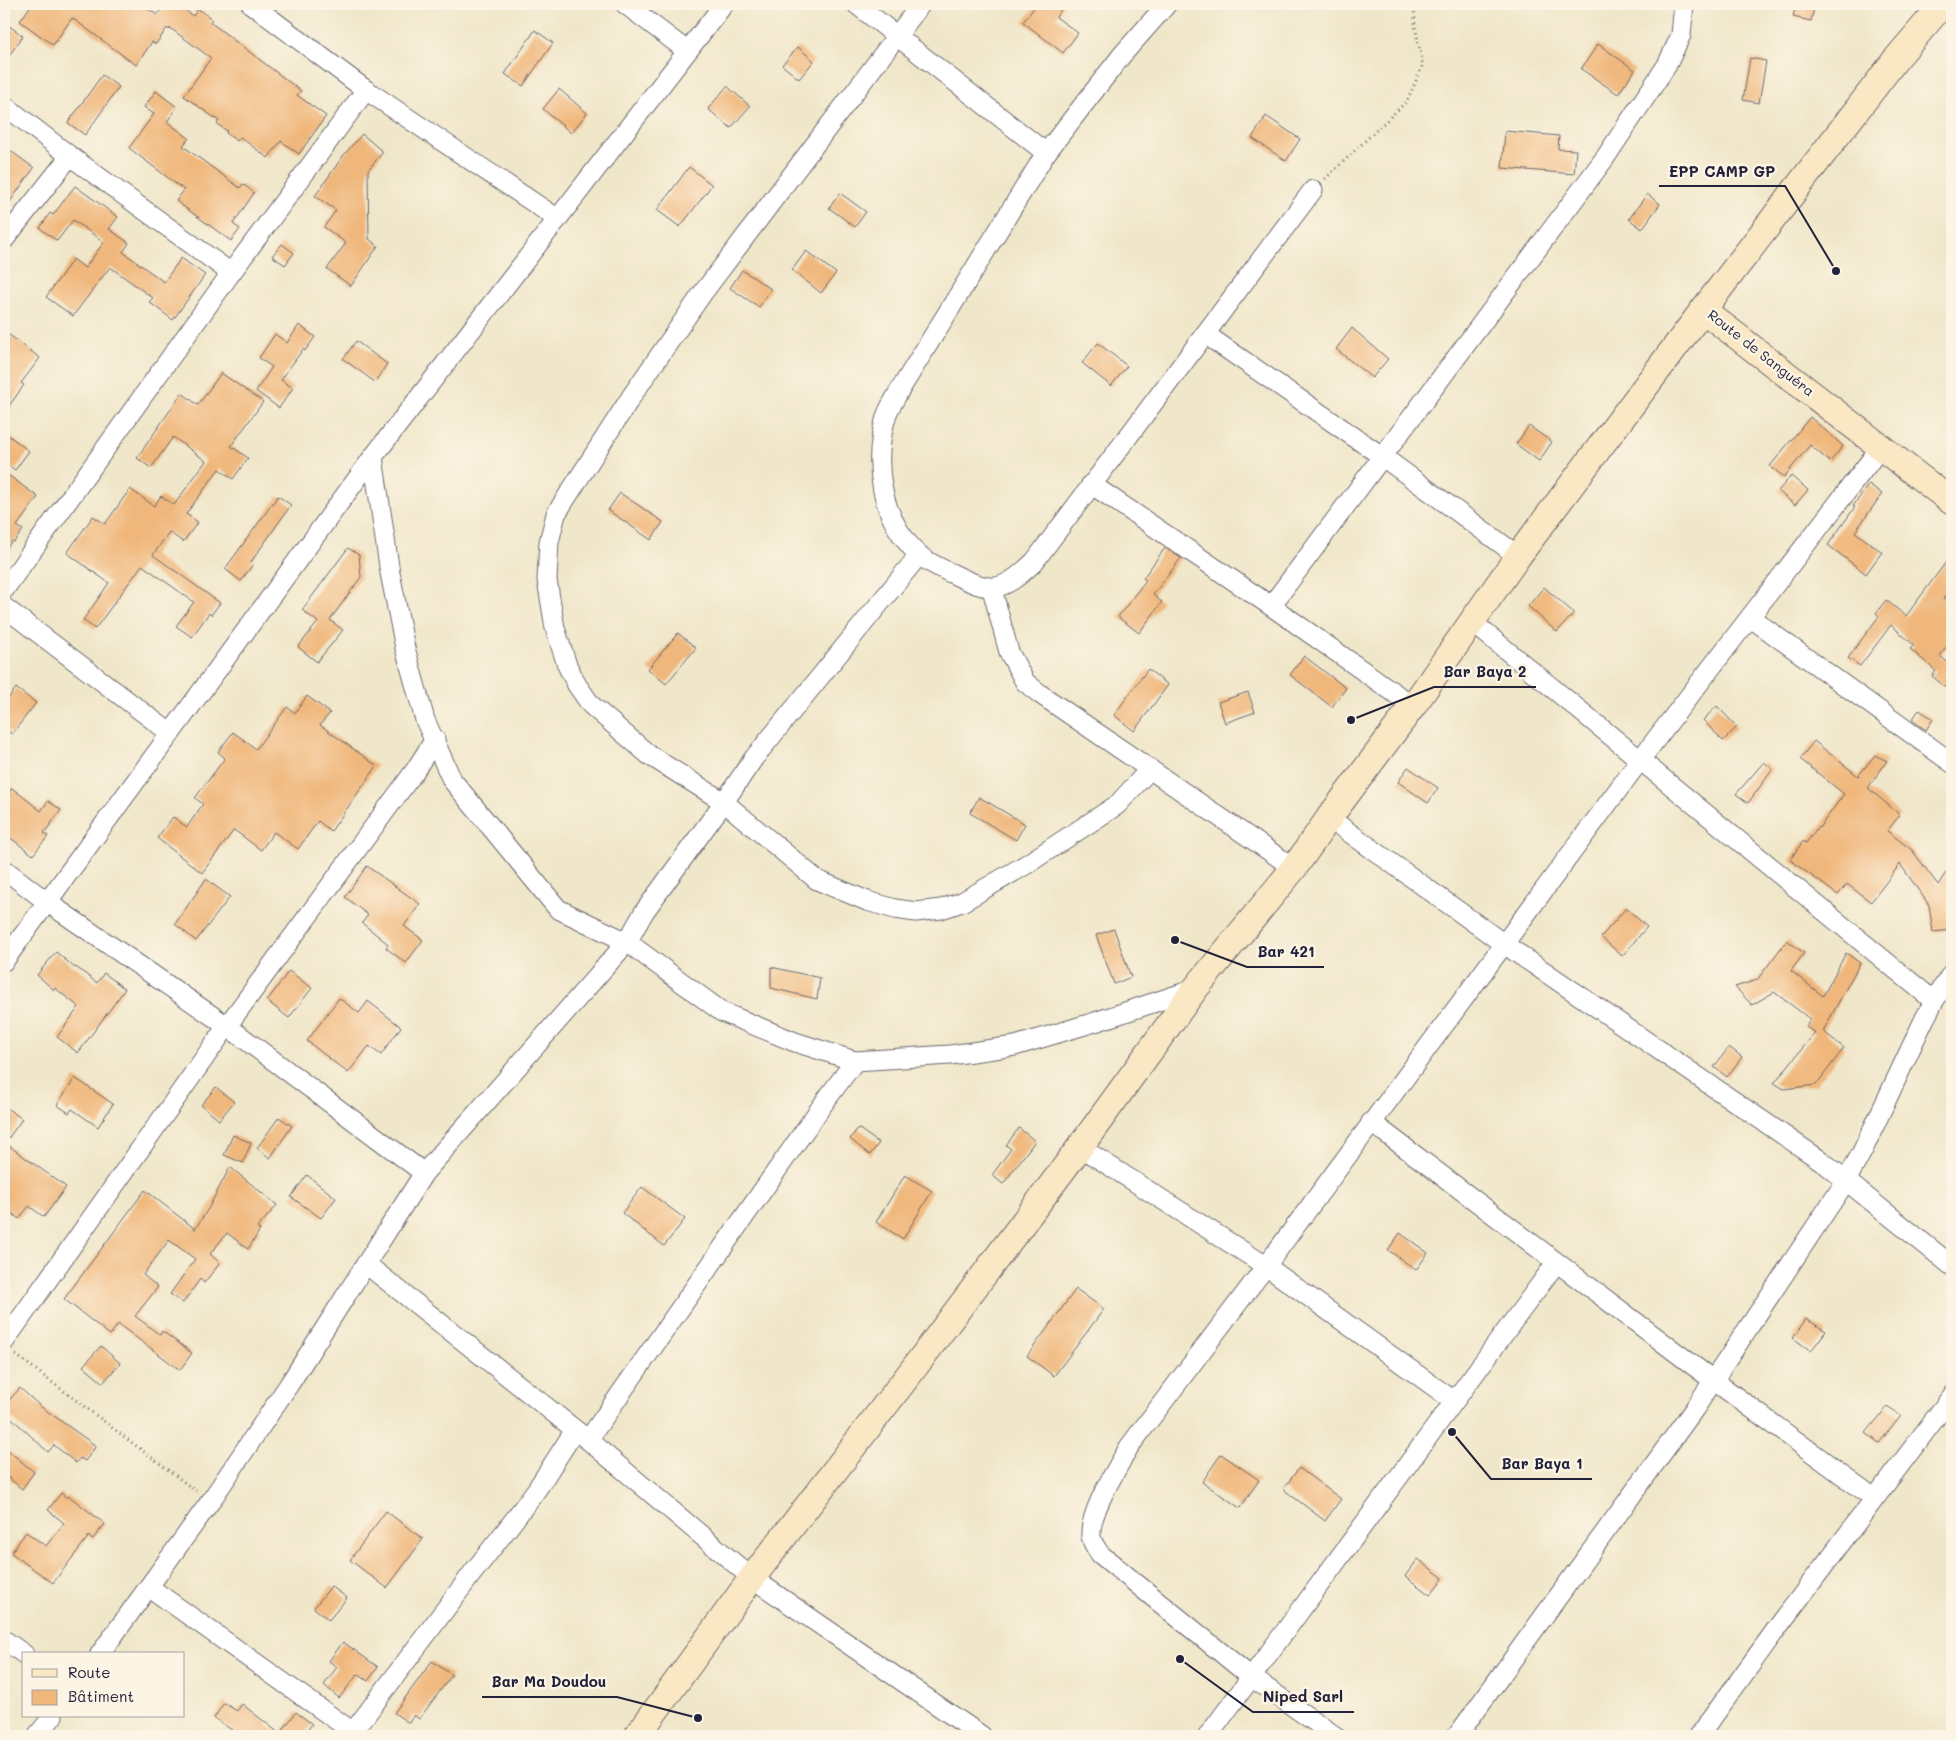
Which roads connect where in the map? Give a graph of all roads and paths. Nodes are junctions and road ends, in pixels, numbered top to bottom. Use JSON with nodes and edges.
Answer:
{"nodes":[{"id":1,"x":251,"y":4,"type":"edge"},
{"id":2,"x":625,"y":4,"type":"edge"},
{"id":3,"x":724,"y":4,"type":"edge"},
{"id":4,"x":856,"y":4,"type":"edge"},
{"id":5,"x":921,"y":4,"type":"edge"},
{"id":6,"x":1167,"y":4,"type":"edge"},
{"id":7,"x":1414,"y":4,"type":"edge"},
{"id":8,"x":1684,"y":4,"type":"edge"},
{"id":9,"x":1943,"y":4,"type":"edge"},
{"id":10,"x":1924,"y":16,"type":"edge"},
{"id":11,"x":898,"y":36,"type":"junction"},
{"id":12,"x":687,"y":51,"type":"junction"},
{"id":13,"x":366,"y":90,"type":"junction"},
{"id":14,"x":4,"y":105,"type":"edge"},
{"id":15,"x":1046,"y":153,"type":"junction"},
{"id":16,"x":70,"y":156,"type":"junction"},
{"id":17,"x":1313,"y":190,"type":"joint"},
{"id":18,"x":558,"y":219,"type":"junction"},
{"id":19,"x":4,"y":240,"type":"edge"},
{"id":20,"x":231,"y":273,"type":"junction"},
{"id":21,"x":1703,"y":310,"type":"junction"},
{"id":22,"x":1205,"y":334,"type":"junction"},
{"id":23,"x":1881,"y":447,"type":"junction"},
{"id":24,"x":373,"y":457,"type":"junction"},
{"id":25,"x":1383,"y":457,"type":"junction"},
{"id":26,"x":1091,"y":484,"type":"junction"},
{"id":27,"x":1952,"y":502,"type":"edge"},
{"id":28,"x":919,"y":555,"type":"junction"},
{"id":29,"x":1518,"y":556,"type":"junction"},
{"id":30,"x":992,"y":589,"type":"junction"},
{"id":31,"x":4,"y":590,"type":"edge"},
{"id":32,"x":1271,"y":606,"type":"junction"},
{"id":33,"x":4,"y":607,"type":"edge"},
{"id":34,"x":1751,"y":618,"type":"junction"},
{"id":35,"x":1472,"y":622,"type":"junction"},
{"id":36,"x":1413,"y":706,"type":"junction"},
{"id":37,"x":170,"y":733,"type":"junction"},
{"id":38,"x":435,"y":739,"type":"junction"},
{"id":39,"x":1640,"y":760,"type":"junction"},
{"id":40,"x":1952,"y":763,"type":"edge"},
{"id":41,"x":1150,"y":769,"type":"junction"},
{"id":42,"x":724,"y":802,"type":"junction"},
{"id":43,"x":1329,"y":818,"type":"junction"},
{"id":44,"x":1294,"y":868,"type":"junction"},
{"id":45,"x":4,"y":869,"type":"edge"},
{"id":46,"x":47,"y":902,"type":"junction"},
{"id":47,"x":627,"y":942,"type":"junction"},
{"id":48,"x":1504,"y":944,"type":"junction"},
{"id":49,"x":4,"y":961,"type":"edge"},
{"id":50,"x":1952,"y":975,"type":"edge"},
{"id":51,"x":1195,"y":989,"type":"junction"},
{"id":52,"x":1934,"y":1001,"type":"junction"},
{"id":53,"x":227,"y":1026,"type":"junction"},
{"id":54,"x":855,"y":1061,"type":"junction"},
{"id":55,"x":1371,"y":1122,"type":"junction"},
{"id":56,"x":1080,"y":1147,"type":"junction"},
{"id":57,"x":424,"y":1173,"type":"junction"},
{"id":58,"x":1846,"y":1181,"type":"junction"},
{"id":59,"x":1556,"y":1263,"type":"junction"},
{"id":60,"x":366,"y":1264,"type":"junction"},
{"id":61,"x":1266,"y":1266,"type":"junction"},
{"id":62,"x":1952,"y":1266,"type":"edge"},
{"id":63,"x":8,"y":1347,"type":"edge"},
{"id":64,"x":1714,"y":1380,"type":"junction"},
{"id":65,"x":1952,"y":1396,"type":"edge"},
{"id":66,"x":1454,"y":1401,"type":"junction"},
{"id":67,"x":582,"y":1435,"type":"junction"},
{"id":68,"x":1874,"y":1498,"type":"junction"},
{"id":69,"x":210,"y":1502,"type":"junction"},
{"id":70,"x":752,"y":1578,"type":"junction"},
{"id":71,"x":149,"y":1587,"type":"junction"},
{"id":72,"x":4,"y":1640,"type":"edge"},
{"id":73,"x":101,"y":1652,"type":"edge"},
{"id":74,"x":22,"y":1653,"type":"edge"},
{"id":75,"x":1251,"y":1677,"type":"junction"},
{"id":76,"x":51,"y":1718,"type":"edge"},
{"id":77,"x":351,"y":1734,"type":"edge"},
{"id":78,"x":37,"y":1736,"type":"edge"},
{"id":79,"x":638,"y":1736,"type":"edge"},
{"id":80,"x":982,"y":1736,"type":"edge"},
{"id":81,"x":1208,"y":1736,"type":"edge"},
{"id":82,"x":1335,"y":1736,"type":"edge"},
{"id":83,"x":1457,"y":1736,"type":"edge"},
{"id":84,"x":1699,"y":1736,"type":"edge"}],
"edges":[{"from":1,"to":13,"type":"street"},
{"from":2,"to":12,"type":"street"},
{"from":3,"to":12,"type":"street"},
{"from":4,"to":11,"type":"street"},
{"from":5,"to":11,"type":"street"},
{"from":6,"to":15,"type":"street"},
{"from":7,"to":17,"type":"path"},
{"from":8,"to":25,"type":"street"},
{"from":9,"to":10,"type":"street","name":"Route de Sanguéra"},
{"from":10,"to":21,"type":"street","name":"Route de Sanguéra"},
{"from":11,"to":15,"type":"street"},
{"from":11,"to":42,"type":"street"},
{"from":12,"to":18,"type":"street"},
{"from":13,"to":18,"type":"street"},
{"from":13,"to":20,"type":"street"},
{"from":14,"to":16,"type":"street"},
{"from":15,"to":28,"type":"street"},
{"from":16,"to":19,"type":"street"},
{"from":16,"to":20,"type":"street"},
{"from":17,"to":22,"type":"street"},
{"from":18,"to":24,"type":"street"},
{"from":20,"to":31,"type":"street"},
{"from":21,"to":23,"type":"street","name":"Route de Sanguéra"},
{"from":21,"to":29,"type":"street"},
{"from":22,"to":25,"type":"street"},
{"from":22,"to":26,"type":"street"},
{"from":23,"to":27,"type":"street","name":"Route de Sanguéra"},
{"from":23,"to":34,"type":"street"},
{"from":24,"to":37,"type":"street"},
{"from":24,"to":38,"type":"street"},
{"from":25,"to":29,"type":"street"},
{"from":25,"to":32,"type":"street"},
{"from":26,"to":30,"type":"street"},
{"from":26,"to":32,"type":"street"},
{"from":28,"to":30,"type":"street"},
{"from":28,"to":42,"type":"street"},
{"from":29,"to":35,"type":"street"},
{"from":30,"to":41,"type":"street"},
{"from":32,"to":36,"type":"street"},
{"from":33,"to":37,"type":"street"},
{"from":34,"to":39,"type":"street"},
{"from":34,"to":40,"type":"street"},
{"from":35,"to":36,"type":"street"},
{"from":35,"to":39,"type":"street"},
{"from":36,"to":43,"type":"street"},
{"from":37,"to":46,"type":"street"},
{"from":38,"to":47,"type":"street"},
{"from":38,"to":53,"type":"street"},
{"from":39,"to":48,"type":"street"},
{"from":39,"to":52,"type":"street"},
{"from":41,"to":42,"type":"street"},
{"from":41,"to":44,"type":"street"},
{"from":42,"to":47,"type":"street"},
{"from":43,"to":44,"type":"street"},
{"from":43,"to":48,"type":"street"},
{"from":44,"to":51,"type":"street"},
{"from":45,"to":46,"type":"street"},
{"from":46,"to":49,"type":"street"},
{"from":46,"to":53,"type":"street"},
{"from":47,"to":54,"type":"street"},
{"from":47,"to":57,"type":"street"},
{"from":48,"to":55,"type":"street"},
{"from":48,"to":58,"type":"street"},
{"from":50,"to":52,"type":"street"},
{"from":51,"to":54,"type":"street"},
{"from":51,"to":56,"type":"street"},
{"from":52,"to":58,"type":"street"},
{"from":53,"to":57,"type":"street"},
{"from":53,"to":63,"type":"street"},
{"from":54,"to":67,"type":"street"},
{"from":55,"to":59,"type":"street"},
{"from":55,"to":61,"type":"street"},
{"from":56,"to":61,"type":"street"},
{"from":56,"to":70,"type":"street"},
{"from":57,"to":60,"type":"street"},
{"from":58,"to":62,"type":"street"},
{"from":58,"to":64,"type":"street"},
{"from":59,"to":64,"type":"street"},
{"from":59,"to":66,"type":"street"},
{"from":60,"to":67,"type":"street"},
{"from":60,"to":69,"type":"street"},
{"from":61,"to":66,"type":"street"},
{"from":61,"to":75,"type":"street"},
{"from":63,"to":69,"type":"path"},
{"from":64,"to":68,"type":"street"},
{"from":64,"to":83,"type":"street"},
{"from":65,"to":68,"type":"street"},
{"from":66,"to":75,"type":"street"},
{"from":67,"to":70,"type":"street"},
{"from":67,"to":77,"type":"street"},
{"from":68,"to":84,"type":"street"},
{"from":69,"to":71,"type":"street"},
{"from":70,"to":79,"type":"street"},
{"from":70,"to":80,"type":"street"},
{"from":71,"to":73,"type":"street"},
{"from":71,"to":77,"type":"street"},
{"from":72,"to":74,"type":"street"},
{"from":75,"to":81,"type":"street"},
{"from":75,"to":82,"type":"street"},
{"from":76,"to":78,"type":"street"}]}
